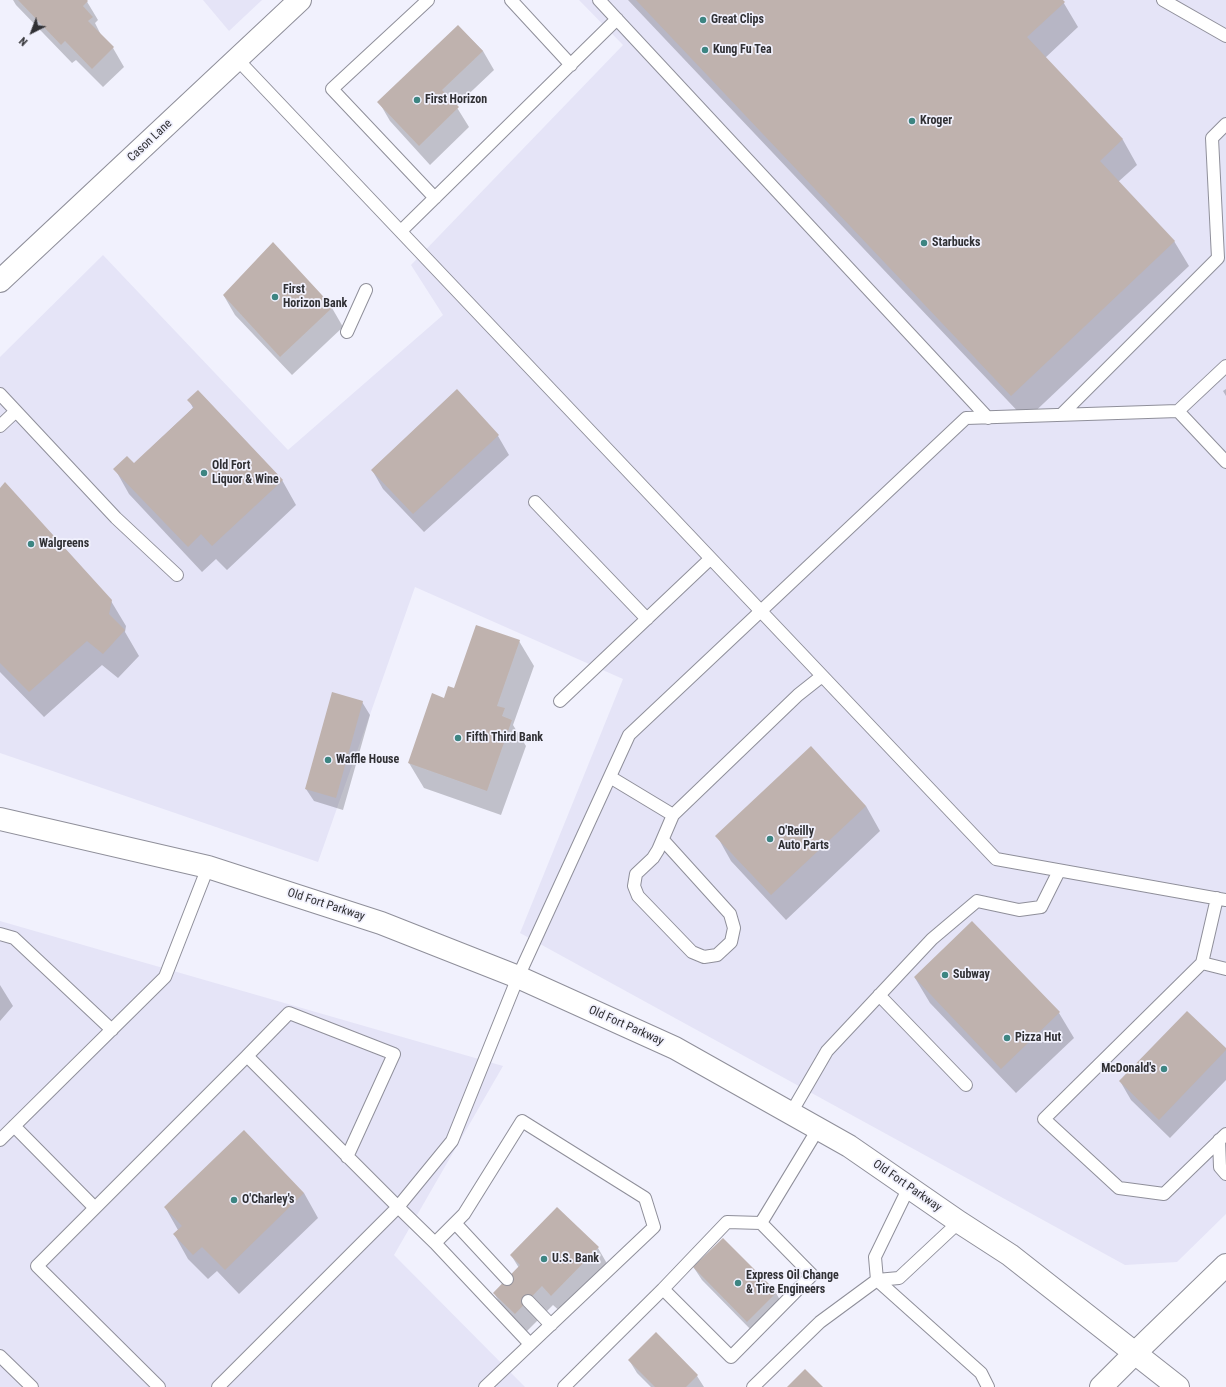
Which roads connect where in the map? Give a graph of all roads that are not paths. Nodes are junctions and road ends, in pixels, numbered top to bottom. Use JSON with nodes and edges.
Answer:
{"nodes":[{"id":1,"x":300,"y":0,"type":"edge"},
{"id":2,"x":428,"y":0,"type":"edge"},
{"id":3,"x":511,"y":0,"type":"edge"},
{"id":4,"x":599,"y":0,"type":"edge"},
{"id":5,"x":1163,"y":0,"type":"edge"},
{"id":6,"x":617,"y":19,"type":"junction"},
{"id":7,"x":1226,"y":36,"type":"edge"},
{"id":8,"x":237,"y":59,"type":"junction"},
{"id":9,"x":571,"y":65,"type":"junction"},
{"id":10,"x":1226,"y":124,"type":"edge"},
{"id":11,"x":435,"y":198,"type":"junction"},
{"id":12,"x":401,"y":231,"type":"junction"},
{"id":13,"x":0,"y":281,"type":"edge"},
{"id":14,"x":366,"y":290,"type":"dead end"},
{"id":15,"x":347,"y":332,"type":"dead end"},
{"id":16,"x":1226,"y":366,"type":"edge"},
{"id":17,"x":0,"y":394,"type":"edge"},
{"id":18,"x":16,"y":411,"type":"junction"},
{"id":19,"x":1178,"y":411,"type":"junction"},
{"id":20,"x":1061,"y":415,"type":"junction"},
{"id":21,"x":988,"y":418,"type":"junction"},
{"id":22,"x":0,"y":426,"type":"edge"},
{"id":23,"x":1226,"y":462,"type":"edge"},
{"id":24,"x":535,"y":502,"type":"dead end"},
{"id":25,"x":710,"y":559,"type":"junction"},
{"id":26,"x":177,"y":575,"type":"dead end"},
{"id":27,"x":760,"y":612,"type":"junction"},
{"id":28,"x":647,"y":619,"type":"junction"},
{"id":29,"x":822,"y":676,"type":"junction"},
{"id":30,"x":560,"y":701,"type":"dead end"},
{"id":31,"x":610,"y":778,"type":"junction"},
{"id":32,"x":673,"y":815,"type":"junction"},
{"id":33,"x":0,"y":819,"type":"edge"},
{"id":34,"x":663,"y":840,"type":"junction"},
{"id":35,"x":208,"y":867,"type":"junction"},
{"id":36,"x":1059,"y":871,"type":"junction"},
{"id":37,"x":1222,"y":899,"type":"edge"},
{"id":38,"x":0,"y":934,"type":"edge"},
{"id":39,"x":1202,"y":963,"type":"junction"},
{"id":40,"x":1226,"y":969,"type":"edge"},
{"id":41,"x":518,"y":977,"type":"junction"},
{"id":42,"x":880,"y":995,"type":"junction"},
{"id":43,"x":112,"y":1030,"type":"junction"},
{"id":44,"x":247,"y":1056,"type":"junction"},
{"id":45,"x":966,"y":1085,"type":"dead end"},
{"id":46,"x":791,"y":1113,"type":"junction"},
{"id":47,"x":14,"y":1126,"type":"junction"},
{"id":48,"x":818,"y":1129,"type":"junction"},
{"id":49,"x":0,"y":1140,"type":"edge"},
{"id":50,"x":1224,"y":1140,"type":"edge"},
{"id":51,"x":347,"y":1157,"type":"junction"},
{"id":52,"x":1226,"y":1174,"type":"edge"},
{"id":53,"x":908,"y":1187,"type":"junction"},
{"id":54,"x":398,"y":1207,"type":"junction"},
{"id":55,"x":95,"y":1208,"type":"junction"},
{"id":56,"x":959,"y":1222,"type":"junction"},
{"id":57,"x":455,"y":1223,"type":"junction"},
{"id":58,"x":761,"y":1223,"type":"junction"},
{"id":59,"x":435,"y":1243,"type":"junction"},
{"id":60,"x":1226,"y":1265,"type":"edge"},
{"id":61,"x":507,"y":1278,"type":"dead end"},
{"id":62,"x":876,"y":1280,"type":"junction"},
{"id":63,"x":663,"y":1289,"type":"junction"},
{"id":64,"x":528,"y":1300,"type":"dead end"},
{"id":65,"x":551,"y":1325,"type":"junction"},
{"id":66,"x":530,"y":1344,"type":"junction"},
{"id":67,"x":1135,"y":1353,"type":"junction"},
{"id":68,"x":0,"y":1356,"type":"edge"},
{"id":69,"x":32,"y":1387,"type":"edge"},
{"id":70,"x":159,"y":1387,"type":"edge"},
{"id":71,"x":218,"y":1387,"type":"edge"},
{"id":72,"x":485,"y":1387,"type":"edge"},
{"id":73,"x":564,"y":1387,"type":"edge"},
{"id":74,"x":753,"y":1387,"type":"edge"},
{"id":75,"x":988,"y":1387,"type":"edge"},
{"id":76,"x":1101,"y":1387,"type":"edge"},
{"id":77,"x":1178,"y":1387,"type":"edge"}],
"edges":[{"from":1,"to":8,"type":"main road","name":"Cason Lane"},
{"from":2,"to":11,"type":"lane"},
{"from":3,"to":9,"type":"lane"},
{"from":4,"to":6,"type":"lane"},
{"from":5,"to":7,"type":"lane"},
{"from":6,"to":9,"type":"lane"},
{"from":6,"to":21,"type":"lane"},
{"from":8,"to":12,"type":"lane"},
{"from":8,"to":13,"type":"main road","name":"Cason Lane"},
{"from":9,"to":11,"type":"lane"},
{"from":10,"to":20,"type":"lane"},
{"from":11,"to":12,"type":"lane"},
{"from":12,"to":25,"type":"lane"},
{"from":14,"to":15,"type":"lane"},
{"from":16,"to":19,"type":"lane"},
{"from":17,"to":18,"type":"lane"},
{"from":18,"to":22,"type":"lane"},
{"from":18,"to":26,"type":"lane"},
{"from":19,"to":20,"type":"lane"},
{"from":19,"to":23,"type":"lane"},
{"from":20,"to":21,"type":"lane"},
{"from":21,"to":27,"type":"lane"},
{"from":24,"to":28,"type":"lane"},
{"from":25,"to":27,"type":"lane"},
{"from":25,"to":28,"type":"lane"},
{"from":27,"to":29,"type":"lane"},
{"from":27,"to":31,"type":"lane"},
{"from":28,"to":30,"type":"lane"},
{"from":29,"to":32,"type":"lane"},
{"from":29,"to":36,"type":"lane"},
{"from":31,"to":32,"type":"lane"},
{"from":31,"to":41,"type":"lane"},
{"from":32,"to":34,"type":"lane"},
{"from":33,"to":35,"type":"main road","name":"Old Fort Parkway"},
{"from":34,"to":34,"type":"lane"},
{"from":35,"to":41,"type":"main road","name":"Old Fort Parkway"},
{"from":35,"to":43,"type":"lane"},
{"from":36,"to":37,"type":"lane"},
{"from":36,"to":42,"type":"lane"},
{"from":37,"to":39,"type":"lane"},
{"from":38,"to":43,"type":"lane"},
{"from":39,"to":40,"type":"lane"},
{"from":39,"to":50,"type":"lane"},
{"from":41,"to":46,"type":"main road","name":"Old Fort Parkway"},
{"from":41,"to":54,"type":"lane"},
{"from":42,"to":45,"type":"lane"},
{"from":42,"to":46,"type":"lane"},
{"from":43,"to":47,"type":"lane"},
{"from":44,"to":51,"type":"lane"},
{"from":44,"to":51,"type":"lane"},
{"from":44,"to":55,"type":"lane"},
{"from":46,"to":48,"type":"main road","name":"Old Fort Parkway"},
{"from":47,"to":49,"type":"lane"},
{"from":47,"to":55,"type":"lane"},
{"from":48,"to":53,"type":"main road","name":"Old Fort Parkway"},
{"from":48,"to":58,"type":"lane"},
{"from":50,"to":52,"type":"lane"},
{"from":51,"to":54,"type":"lane"},
{"from":53,"to":56,"type":"main road","name":"Old Fort Parkway"},
{"from":53,"to":62,"type":"lane"},
{"from":54,"to":59,"type":"lane"},
{"from":54,"to":71,"type":"lane"},
{"from":55,"to":70,"type":"lane"},
{"from":56,"to":62,"type":"lane"},
{"from":56,"to":67,"type":"main road","name":"Old Fort Parkway"},
{"from":57,"to":59,"type":"lane"},
{"from":57,"to":61,"type":"lane"},
{"from":57,"to":65,"type":"lane"},
{"from":58,"to":63,"type":"lane"},
{"from":58,"to":63,"type":"lane"},
{"from":59,"to":66,"type":"lane"},
{"from":60,"to":67,"type":"main road"},
{"from":62,"to":74,"type":"lane"},
{"from":62,"to":75,"type":"lane"},
{"from":63,"to":73,"type":"lane"},
{"from":64,"to":65,"type":"lane"},
{"from":65,"to":66,"type":"lane"},
{"from":66,"to":72,"type":"lane"},
{"from":67,"to":76,"type":"main road"},
{"from":67,"to":77,"type":"main road","name":"Old Fort Parkway"},
{"from":68,"to":69,"type":"lane"}]}
